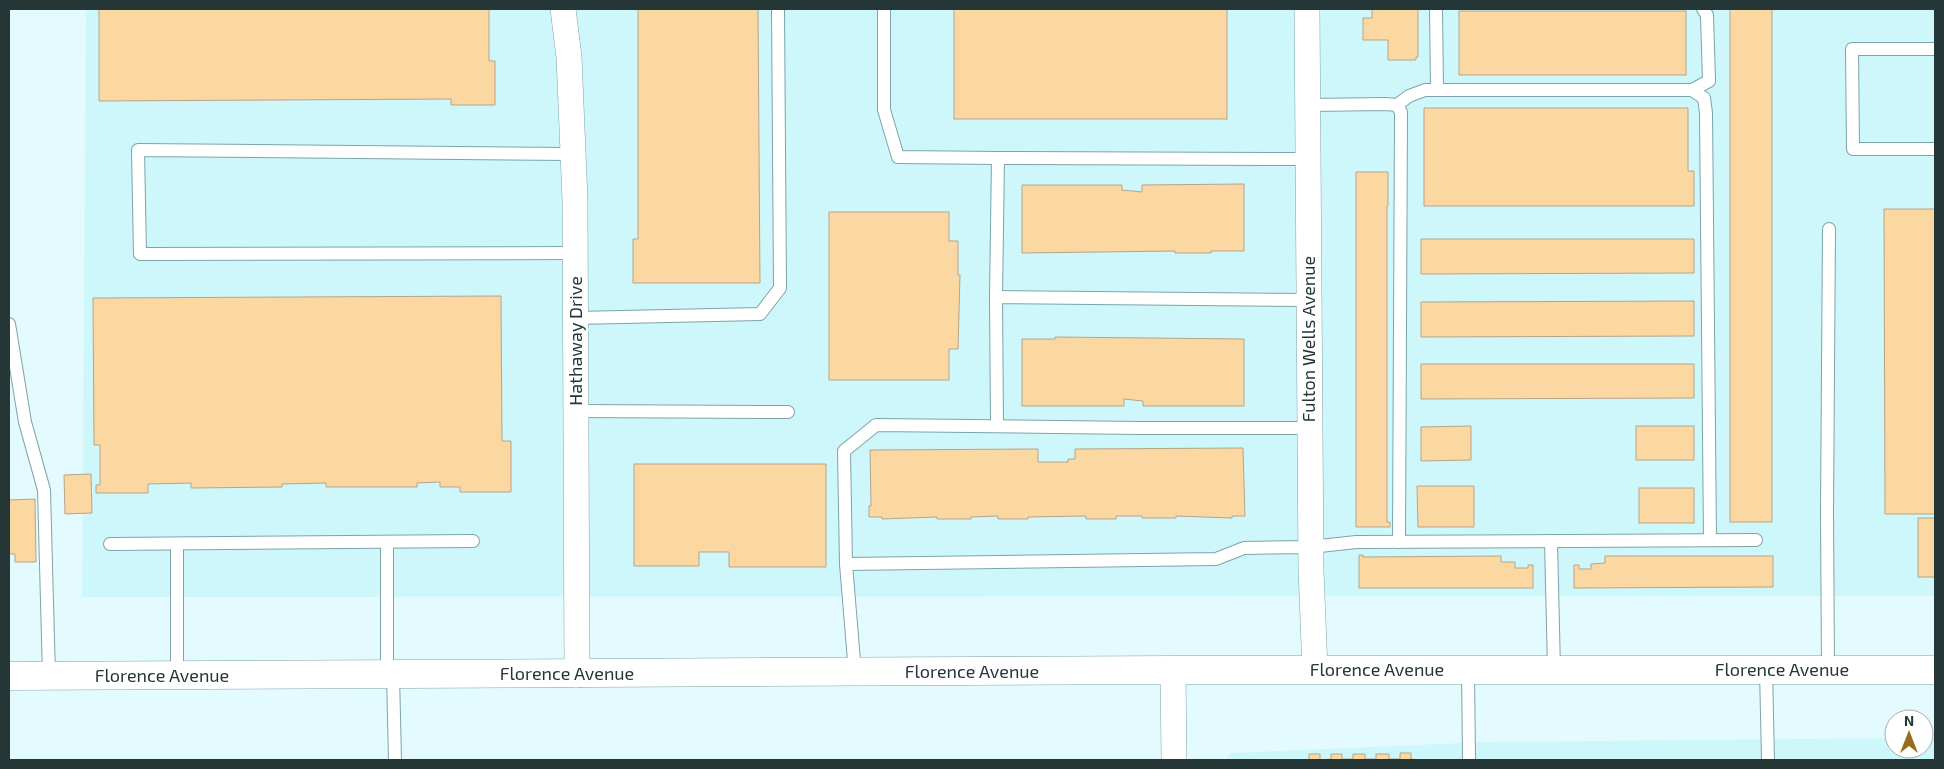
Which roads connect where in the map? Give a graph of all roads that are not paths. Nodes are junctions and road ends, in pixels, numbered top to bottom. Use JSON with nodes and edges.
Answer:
{"nodes":[{"id":1,"x":563,"y":9,"type":"edge"},
{"id":2,"x":778,"y":9,"type":"edge"},
{"id":3,"x":884,"y":9,"type":"edge"},
{"id":4,"x":1307,"y":9,"type":"edge"},
{"id":5,"x":1436,"y":9,"type":"edge"},
{"id":6,"x":1703,"y":9,"type":"edge"},
{"id":7,"x":1935,"y":49,"type":"edge"},
{"id":8,"x":1437,"y":90,"type":"junction"},
{"id":9,"x":1692,"y":90,"type":"junction"},
{"id":10,"x":1308,"y":105,"type":"junction"},
{"id":11,"x":1397,"y":105,"type":"junction"},
{"id":12,"x":1935,"y":149,"type":"edge"},
{"id":13,"x":573,"y":154,"type":"junction"},
{"id":14,"x":998,"y":158,"type":"junction"},
{"id":15,"x":1308,"y":159,"type":"junction"},
{"id":16,"x":1829,"y":229,"type":"dead end"},
{"id":17,"x":576,"y":253,"type":"junction"},
{"id":18,"x":996,"y":297,"type":"junction"},
{"id":19,"x":1309,"y":300,"type":"junction"},
{"id":20,"x":576,"y":318,"type":"junction"},
{"id":21,"x":9,"y":324,"type":"edge"},
{"id":22,"x":576,"y":411,"type":"junction"},
{"id":23,"x":788,"y":412,"type":"dead end"},
{"id":24,"x":997,"y":426,"type":"junction"},
{"id":25,"x":1310,"y":428,"type":"junction"},
{"id":26,"x":1710,"y":540,"type":"junction"},
{"id":27,"x":1756,"y":540,"type":"dead end"},
{"id":28,"x":472,"y":541,"type":"dead end"},
{"id":29,"x":1551,"y":541,"type":"junction"},
{"id":30,"x":387,"y":542,"type":"junction"},
{"id":31,"x":1399,"y":542,"type":"junction"},
{"id":32,"x":110,"y":544,"type":"dead end"},
{"id":33,"x":177,"y":544,"type":"junction"},
{"id":34,"x":1311,"y":547,"type":"junction"},
{"id":35,"x":846,"y":564,"type":"junction"},
{"id":36,"x":1173,"y":670,"type":"junction"},
{"id":37,"x":1315,"y":670,"type":"junction"},
{"id":38,"x":1468,"y":670,"type":"junction"},
{"id":39,"x":1554,"y":670,"type":"junction"},
{"id":40,"x":1766,"y":670,"type":"junction"},
{"id":41,"x":1828,"y":670,"type":"junction"},
{"id":42,"x":1935,"y":670,"type":"edge"},
{"id":43,"x":855,"y":673,"type":"junction"},
{"id":44,"x":390,"y":675,"type":"junction"},
{"id":45,"x":577,"y":675,"type":"junction"},
{"id":46,"x":9,"y":676,"type":"edge"},
{"id":47,"x":49,"y":676,"type":"junction"},
{"id":48,"x":177,"y":676,"type":"junction"},
{"id":49,"x":395,"y":760,"type":"edge"},
{"id":50,"x":1174,"y":760,"type":"edge"},
{"id":51,"x":1469,"y":760,"type":"edge"},
{"id":52,"x":1768,"y":760,"type":"edge"}],
"edges":[{"from":1,"to":13,"type":"street","name":"Hathaway Drive"},
{"from":2,"to":20,"type":"lane"},
{"from":3,"to":14,"type":"lane"},
{"from":4,"to":10,"type":"street","name":"Fulton Wells Avenue"},
{"from":5,"to":8,"type":"lane"},
{"from":6,"to":9,"type":"lane"},
{"from":7,"to":12,"type":"lane"},
{"from":8,"to":9,"type":"lane"},
{"from":8,"to":11,"type":"lane"},
{"from":9,"to":26,"type":"lane"},
{"from":10,"to":11,"type":"lane"},
{"from":10,"to":15,"type":"street","name":"Fulton Wells Avenue"},
{"from":11,"to":31,"type":"lane"},
{"from":13,"to":17,"type":"street","name":"Hathaway Drive"},
{"from":13,"to":17,"type":"lane"},
{"from":14,"to":15,"type":"lane"},
{"from":14,"to":18,"type":"lane"},
{"from":15,"to":19,"type":"street","name":"Fulton Wells Avenue"},
{"from":16,"to":41,"type":"lane"},
{"from":17,"to":20,"type":"street","name":"Hathaway Drive"},
{"from":18,"to":19,"type":"lane"},
{"from":18,"to":24,"type":"lane"},
{"from":19,"to":25,"type":"street","name":"Fulton Wells Avenue"},
{"from":20,"to":22,"type":"street","name":"Hathaway Drive"},
{"from":21,"to":47,"type":"lane"},
{"from":22,"to":23,"type":"lane"},
{"from":22,"to":45,"type":"street","name":"Hathaway Drive"},
{"from":24,"to":25,"type":"lane"},
{"from":24,"to":35,"type":"lane"},
{"from":25,"to":34,"type":"street","name":"Fulton Wells Avenue"},
{"from":26,"to":27,"type":"lane"},
{"from":26,"to":29,"type":"lane"},
{"from":28,"to":30,"type":"lane"},
{"from":29,"to":31,"type":"lane"},
{"from":29,"to":39,"type":"lane"},
{"from":30,"to":33,"type":"lane"},
{"from":30,"to":44,"type":"lane"},
{"from":31,"to":34,"type":"lane"},
{"from":32,"to":33,"type":"lane"},
{"from":33,"to":48,"type":"lane"},
{"from":34,"to":35,"type":"lane"},
{"from":34,"to":37,"type":"street","name":"Fulton Wells Avenue"},
{"from":35,"to":43,"type":"lane"},
{"from":36,"to":37,"type":"main road","name":"Florence Avenue"},
{"from":36,"to":43,"type":"main road","name":"Florence Avenue"},
{"from":36,"to":50,"type":"street"},
{"from":37,"to":38,"type":"main road","name":"Florence Avenue"},
{"from":38,"to":39,"type":"main road","name":"Florence Avenue"},
{"from":38,"to":51,"type":"lane"},
{"from":39,"to":40,"type":"main road","name":"Florence Avenue"},
{"from":40,"to":41,"type":"main road","name":"Florence Avenue"},
{"from":40,"to":52,"type":"lane"},
{"from":41,"to":42,"type":"main road","name":"Florence Avenue"},
{"from":43,"to":45,"type":"main road","name":"Florence Avenue"},
{"from":44,"to":45,"type":"main road","name":"Florence Avenue"},
{"from":44,"to":48,"type":"main road","name":"Florence Avenue"},
{"from":44,"to":49,"type":"lane"},
{"from":46,"to":47,"type":"main road","name":"Florence Avenue"},
{"from":47,"to":48,"type":"main road","name":"Florence Avenue"}]}
